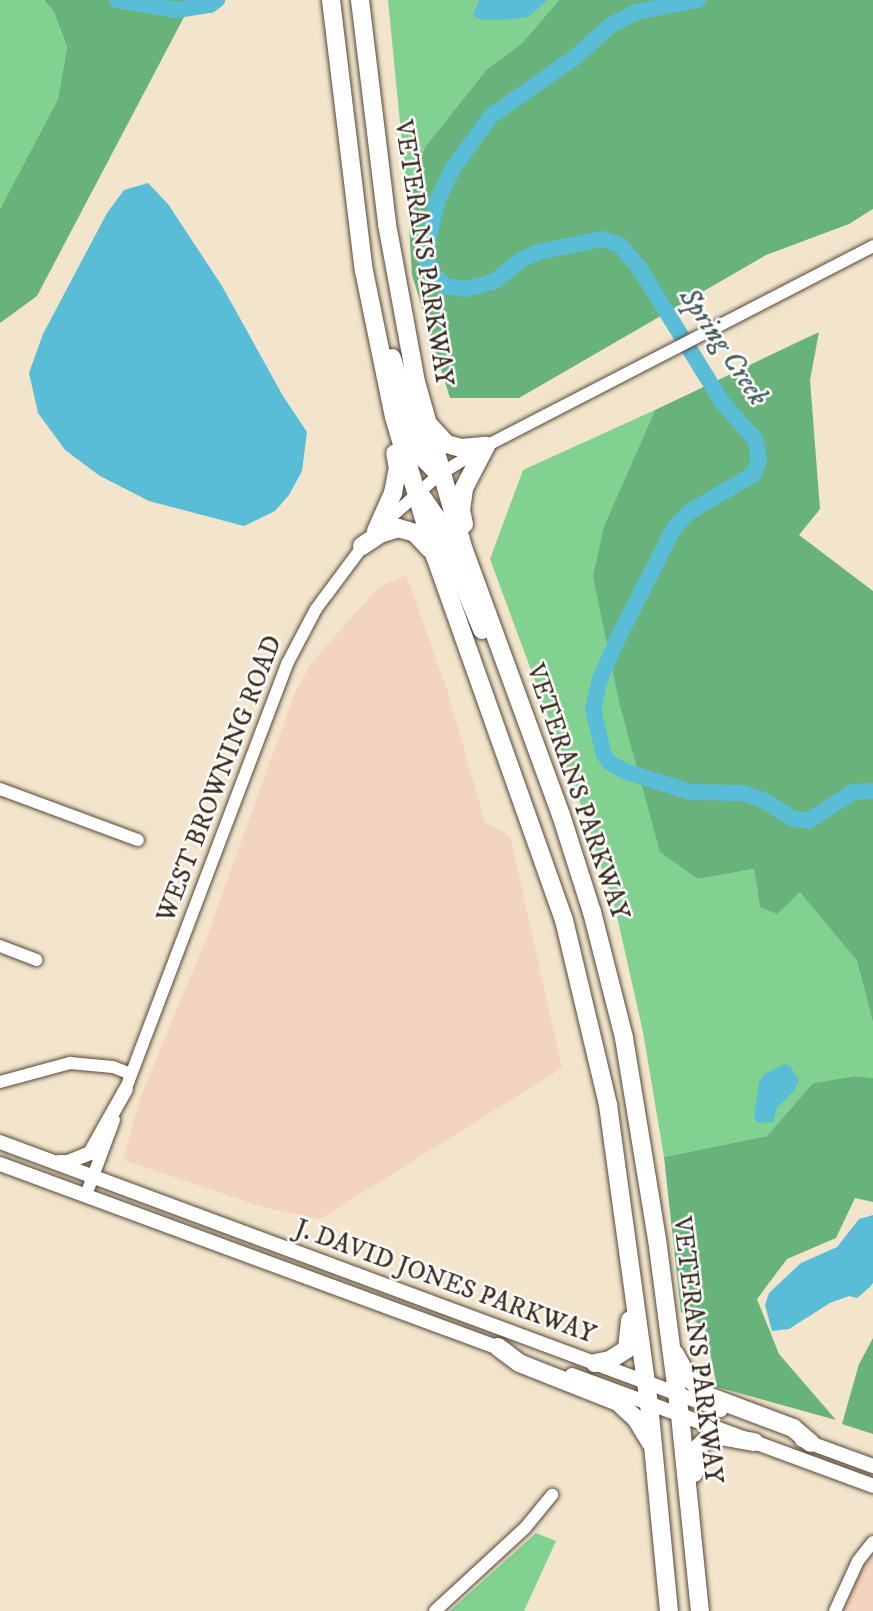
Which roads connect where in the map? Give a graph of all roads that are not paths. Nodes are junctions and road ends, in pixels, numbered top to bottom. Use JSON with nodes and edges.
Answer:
{"nodes":[{"id":1,"x":331,"y":0,"type":"edge"},
{"id":2,"x":360,"y":0,"type":"edge"},
{"id":3,"x":357,"y":226,"type":"junction"},
{"id":4,"x":873,"y":246,"type":"edge"},
{"id":5,"x":380,"y":354,"type":"junction"},
{"id":6,"x":426,"y":421,"type":"junction"},
{"id":7,"x":486,"y":446,"type":"junction"},
{"id":8,"x":440,"y":474,"type":"junction"},
{"id":9,"x":415,"y":494,"type":"junction"},
{"id":10,"x":376,"y":531,"type":"junction"},
{"id":11,"x":362,"y":546,"type":"junction"},
{"id":12,"x":435,"y":556,"type":"junction"},
{"id":13,"x":485,"y":608,"type":"junction"},
{"id":14,"x":516,"y":694,"type":"junction"},
{"id":15,"x":0,"y":789,"type":"edge"},
{"id":16,"x":138,"y":840,"type":"dead end"},
{"id":17,"x":0,"y":946,"type":"edge"},
{"id":18,"x":36,"y":960,"type":"dead end"},
{"id":19,"x":131,"y":1074,"type":"junction"},
{"id":20,"x":0,"y":1082,"type":"edge"},
{"id":21,"x":126,"y":1089,"type":"junction"},
{"id":22,"x":0,"y":1142,"type":"edge"},
{"id":23,"x":50,"y":1161,"type":"junction"},
{"id":24,"x":0,"y":1164,"type":"edge"},
{"id":25,"x":93,"y":1177,"type":"junction"},
{"id":26,"x":86,"y":1195,"type":"junction"},
{"id":27,"x":622,"y":1196,"type":"junction"},
{"id":28,"x":670,"y":1341,"type":"junction"},
{"id":29,"x":498,"y":1347,"type":"junction"},
{"id":30,"x":595,"y":1363,"type":"junction"},
{"id":31,"x":646,"y":1382,"type":"junction"},
{"id":32,"x":677,"y":1393,"type":"junction"},
{"id":33,"x":649,"y":1404,"type":"junction"},
{"id":34,"x":680,"y":1415,"type":"junction"},
{"id":35,"x":754,"y":1443,"type":"junction"},
{"id":36,"x":811,"y":1443,"type":"junction"},
{"id":37,"x":655,"y":1460,"type":"junction"},
{"id":38,"x":873,"y":1466,"type":"edge"},
{"id":39,"x":873,"y":1486,"type":"edge"},
{"id":40,"x":552,"y":1496,"type":"dead end"},
{"id":41,"x":873,"y":1542,"type":"edge"},
{"id":42,"x":665,"y":1554,"type":"junction"},
{"id":43,"x":699,"y":1606,"type":"edge"},
{"id":44,"x":435,"y":1611,"type":"edge"},
{"id":45,"x":669,"y":1611,"type":"edge"},
{"id":46,"x":678,"y":1611,"type":"edge"},
{"id":47,"x":835,"y":1611,"type":"edge"}],
"edges":[{"from":1,"to":3,"type":"highway","name":"VETERANS PARKWAY"},
{"from":2,"to":6,"type":"highway","name":"VETERANS PARKWAY"},
{"from":3,"to":5,"type":"highway","name":"VETERANS PARKWAY"},
{"from":3,"to":8,"type":"highway"},
{"from":4,"to":7,"type":"street","name":"WEST BROWNING ROAD"},
{"from":5,"to":9,"type":"highway","name":"VETERANS PARKWAY"},
{"from":5,"to":10,"type":"highway"},
{"from":6,"to":7,"type":"highway"},
{"from":6,"to":8,"type":"highway","name":"VETERANS PARKWAY"},
{"from":7,"to":8,"type":"street","name":"WEST BROWNING ROAD"},
{"from":7,"to":13,"type":"highway"},
{"from":8,"to":9,"type":"street","name":"WEST BROWNING ROAD"},
{"from":8,"to":13,"type":"highway","name":"VETERANS PARKWAY"},
{"from":9,"to":10,"type":"street","name":"WEST BROWNING ROAD"},
{"from":9,"to":12,"type":"highway","name":"VETERANS PARKWAY"},
{"from":9,"to":14,"type":"highway"},
{"from":10,"to":11,"type":"street","name":"WEST BROWNING ROAD"},
{"from":11,"to":12,"type":"highway"},
{"from":11,"to":19,"type":"street","name":"WEST BROWNING ROAD"},
{"from":12,"to":27,"type":"highway","name":"VETERANS PARKWAY"},
{"from":13,"to":14,"type":"highway","name":"VETERANS PARKWAY"},
{"from":14,"to":28,"type":"highway","name":"VETERANS PARKWAY"},
{"from":15,"to":16,"type":"street"},
{"from":17,"to":18,"type":"street"},
{"from":19,"to":20,"type":"street"},
{"from":19,"to":21,"type":"street","name":"WEST BROWNING ROAD"},
{"from":21,"to":23,"type":"main road"},
{"from":21,"to":25,"type":"street","name":"WEST BROWNING ROAD"},
{"from":22,"to":23,"type":"main road","name":"J. DAVID JONES PARKWAY"},
{"from":23,"to":25,"type":"main road","name":"J. DAVID JONES PARKWAY"},
{"from":24,"to":26,"type":"main road","name":"J. DAVID JONES PARKWAY"},
{"from":25,"to":26,"type":"street","name":"WEST BROWNING ROAD"},
{"from":25,"to":30,"type":"main road","name":"J. DAVID JONES PARKWAY"},
{"from":26,"to":29,"type":"main road","name":"J. DAVID JONES PARKWAY"},
{"from":27,"to":30,"type":"highway"},
{"from":27,"to":31,"type":"highway","name":"VETERANS PARKWAY"},
{"from":28,"to":32,"type":"highway","name":"VETERANS PARKWAY"},
{"from":28,"to":36,"type":"highway"},
{"from":29,"to":33,"type":"main road","name":"J. DAVID JONES PARKWAY"},
{"from":29,"to":37,"type":"highway"},
{"from":30,"to":31,"type":"main road","name":"J. DAVID JONES PARKWAY"},
{"from":31,"to":32,"type":"main road","name":"J. DAVID JONES PARKWAY"},
{"from":31,"to":33,"type":"highway","name":"VETERANS PARKWAY"},
{"from":32,"to":34,"type":"highway","name":"VETERANS PARKWAY"},
{"from":32,"to":36,"type":"main road","name":"J. DAVID JONES PARKWAY"},
{"from":33,"to":34,"type":"main road","name":"J. DAVID JONES PARKWAY"},
{"from":33,"to":37,"type":"highway","name":"VETERANS PARKWAY"},
{"from":34,"to":35,"type":"main road","name":"J. DAVID JONES PARKWAY"},
{"from":34,"to":43,"type":"highway","name":"VETERANS PARKWAY"},
{"from":35,"to":39,"type":"main road","name":"J. DAVID JONES PARKWAY"},
{"from":35,"to":43,"type":"highway"},
{"from":36,"to":38,"type":"main road","name":"J. DAVID JONES PARKWAY"},
{"from":37,"to":42,"type":"highway","name":"VETERANS PARKWAY"},
{"from":40,"to":44,"type":"street"},
{"from":41,"to":47,"type":"street"},
{"from":42,"to":45,"type":"highway","name":"VETERANS PARKWAY"},
{"from":42,"to":46,"type":"highway"}]}
